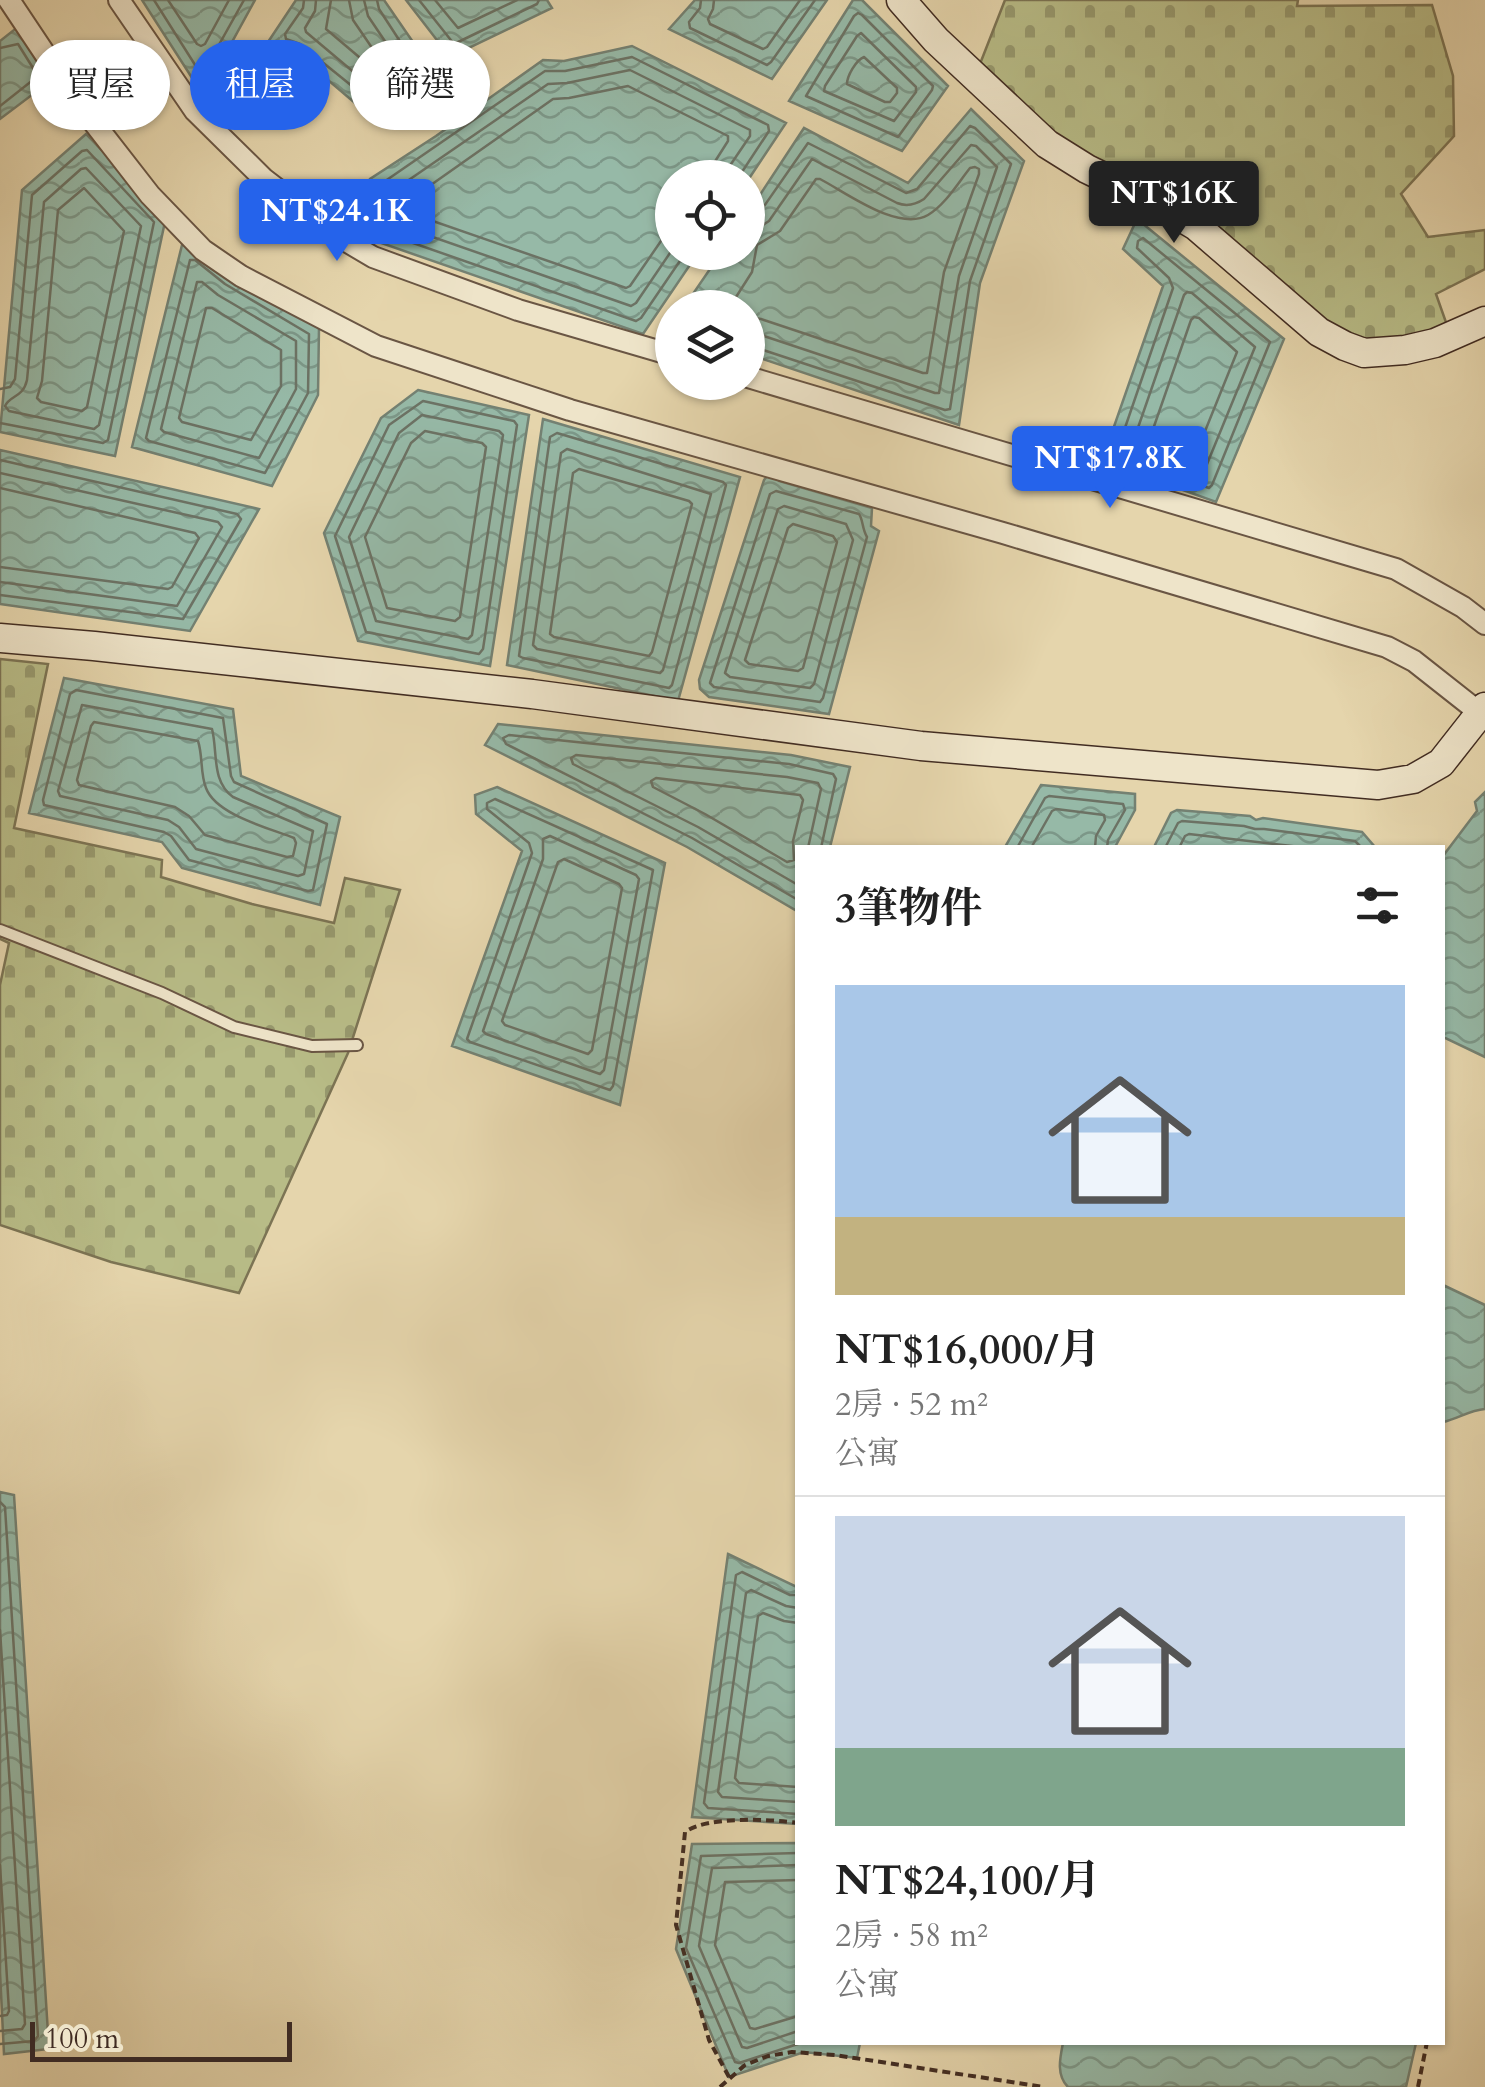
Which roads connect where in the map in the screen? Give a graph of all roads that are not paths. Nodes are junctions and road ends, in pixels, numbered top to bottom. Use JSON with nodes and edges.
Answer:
{"nodes":[{"id":1,"x":9,"y":0,"type":"edge"},
{"id":2,"x":119,"y":0,"type":"edge"},
{"id":3,"x":902,"y":0,"type":"edge"},
{"id":4,"x":1485,"y":321,"type":"edge"},
{"id":5,"x":655,"y":350,"type":"edge"},
{"id":6,"x":765,"y":383,"type":"edge"},
{"id":7,"x":1485,"y":624,"type":"edge"},
{"id":8,"x":0,"y":638,"type":"edge"},
{"id":9,"x":1483,"y":712,"type":"edge"},
{"id":10,"x":0,"y":930,"type":"edge"},
{"id":11,"x":357,"y":1045,"type":"dead end"}],
"edges":[{"from":1,"to":9,"type":"street"},
{"from":2,"to":5,"type":"street"},
{"from":3,"to":4,"type":"street"},
{"from":6,"to":7,"type":"street"},
{"from":8,"to":9,"type":"street"},
{"from":10,"to":11,"type":"lane"}]}
